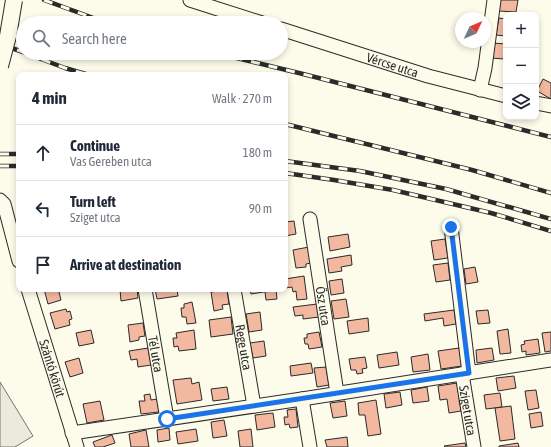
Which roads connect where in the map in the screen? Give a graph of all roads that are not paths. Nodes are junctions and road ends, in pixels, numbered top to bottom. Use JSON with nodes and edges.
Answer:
{"nodes":[{"id":1,"x":14,"y":0,"type":"edge"},
{"id":2,"x":190,"y":0,"type":"edge"},
{"id":3,"x":494,"y":0,"type":"edge"},
{"id":4,"x":240,"y":16,"type":"edge"},
{"id":5,"x":288,"y":31,"type":"edge"},
{"id":6,"x":0,"y":66,"type":"edge"},
{"id":7,"x":480,"y":90,"type":"junction"},
{"id":8,"x":503,"y":95,"type":"edge"},
{"id":9,"x":539,"y":104,"type":"edge"},
{"id":10,"x":551,"y":106,"type":"edge"},
{"id":11,"x":2,"y":202,"type":"edge"},
{"id":12,"x":310,"y":219,"type":"dead end"},
{"id":13,"x":451,"y":227,"type":"dead end"},
{"id":14,"x":16,"y":251,"type":"edge"},
{"id":15,"x":29,"y":292,"type":"edge"},
{"id":16,"x":146,"y":292,"type":"edge"},
{"id":17,"x":235,"y":292,"type":"edge"},
{"id":18,"x":551,"y":360,"type":"edge"},
{"id":19,"x":466,"y":374,"type":"junction"},
{"id":20,"x":337,"y":393,"type":"junction"},
{"id":21,"x":302,"y":399,"type":"junction"},
{"id":22,"x":254,"y":406,"type":"junction"},
{"id":23,"x":167,"y":419,"type":"junction"},
{"id":24,"x":72,"y":433,"type":"junction"},
{"id":25,"x":77,"y":447,"type":"edge"},
{"id":26,"x":310,"y":447,"type":"edge"},
{"id":27,"x":474,"y":447,"type":"edge"}],
"edges":[{"from":1,"to":6,"type":"main road","bridge":true},
{"from":2,"to":4,"type":"street"},
{"from":3,"to":7,"type":"street"},
{"from":5,"to":7,"type":"street","name":"Vércse utca"},
{"from":7,"to":8,"type":"street","name":"Vércse utca"},
{"from":9,"to":10,"type":"street"},
{"from":11,"to":14,"type":"street"},
{"from":12,"to":20,"type":"street","name":"Ősz utca"},
{"from":13,"to":19,"type":"street","name":"Sziget utca"},
{"from":15,"to":24,"type":"street","name":"Szántó körút"},
{"from":16,"to":23,"type":"street","name":"Tél utca"},
{"from":17,"to":22,"type":"street","name":"Rege utca"},
{"from":18,"to":19,"type":"street"},
{"from":19,"to":20,"type":"street"},
{"from":19,"to":27,"type":"street","name":"Sziget utca"},
{"from":20,"to":21,"type":"street"},
{"from":21,"to":22,"type":"street"},
{"from":21,"to":26,"type":"street"},
{"from":22,"to":23,"type":"street"},
{"from":23,"to":24,"type":"street"},
{"from":24,"to":25,"type":"street","name":"Szántó körút"}]}
